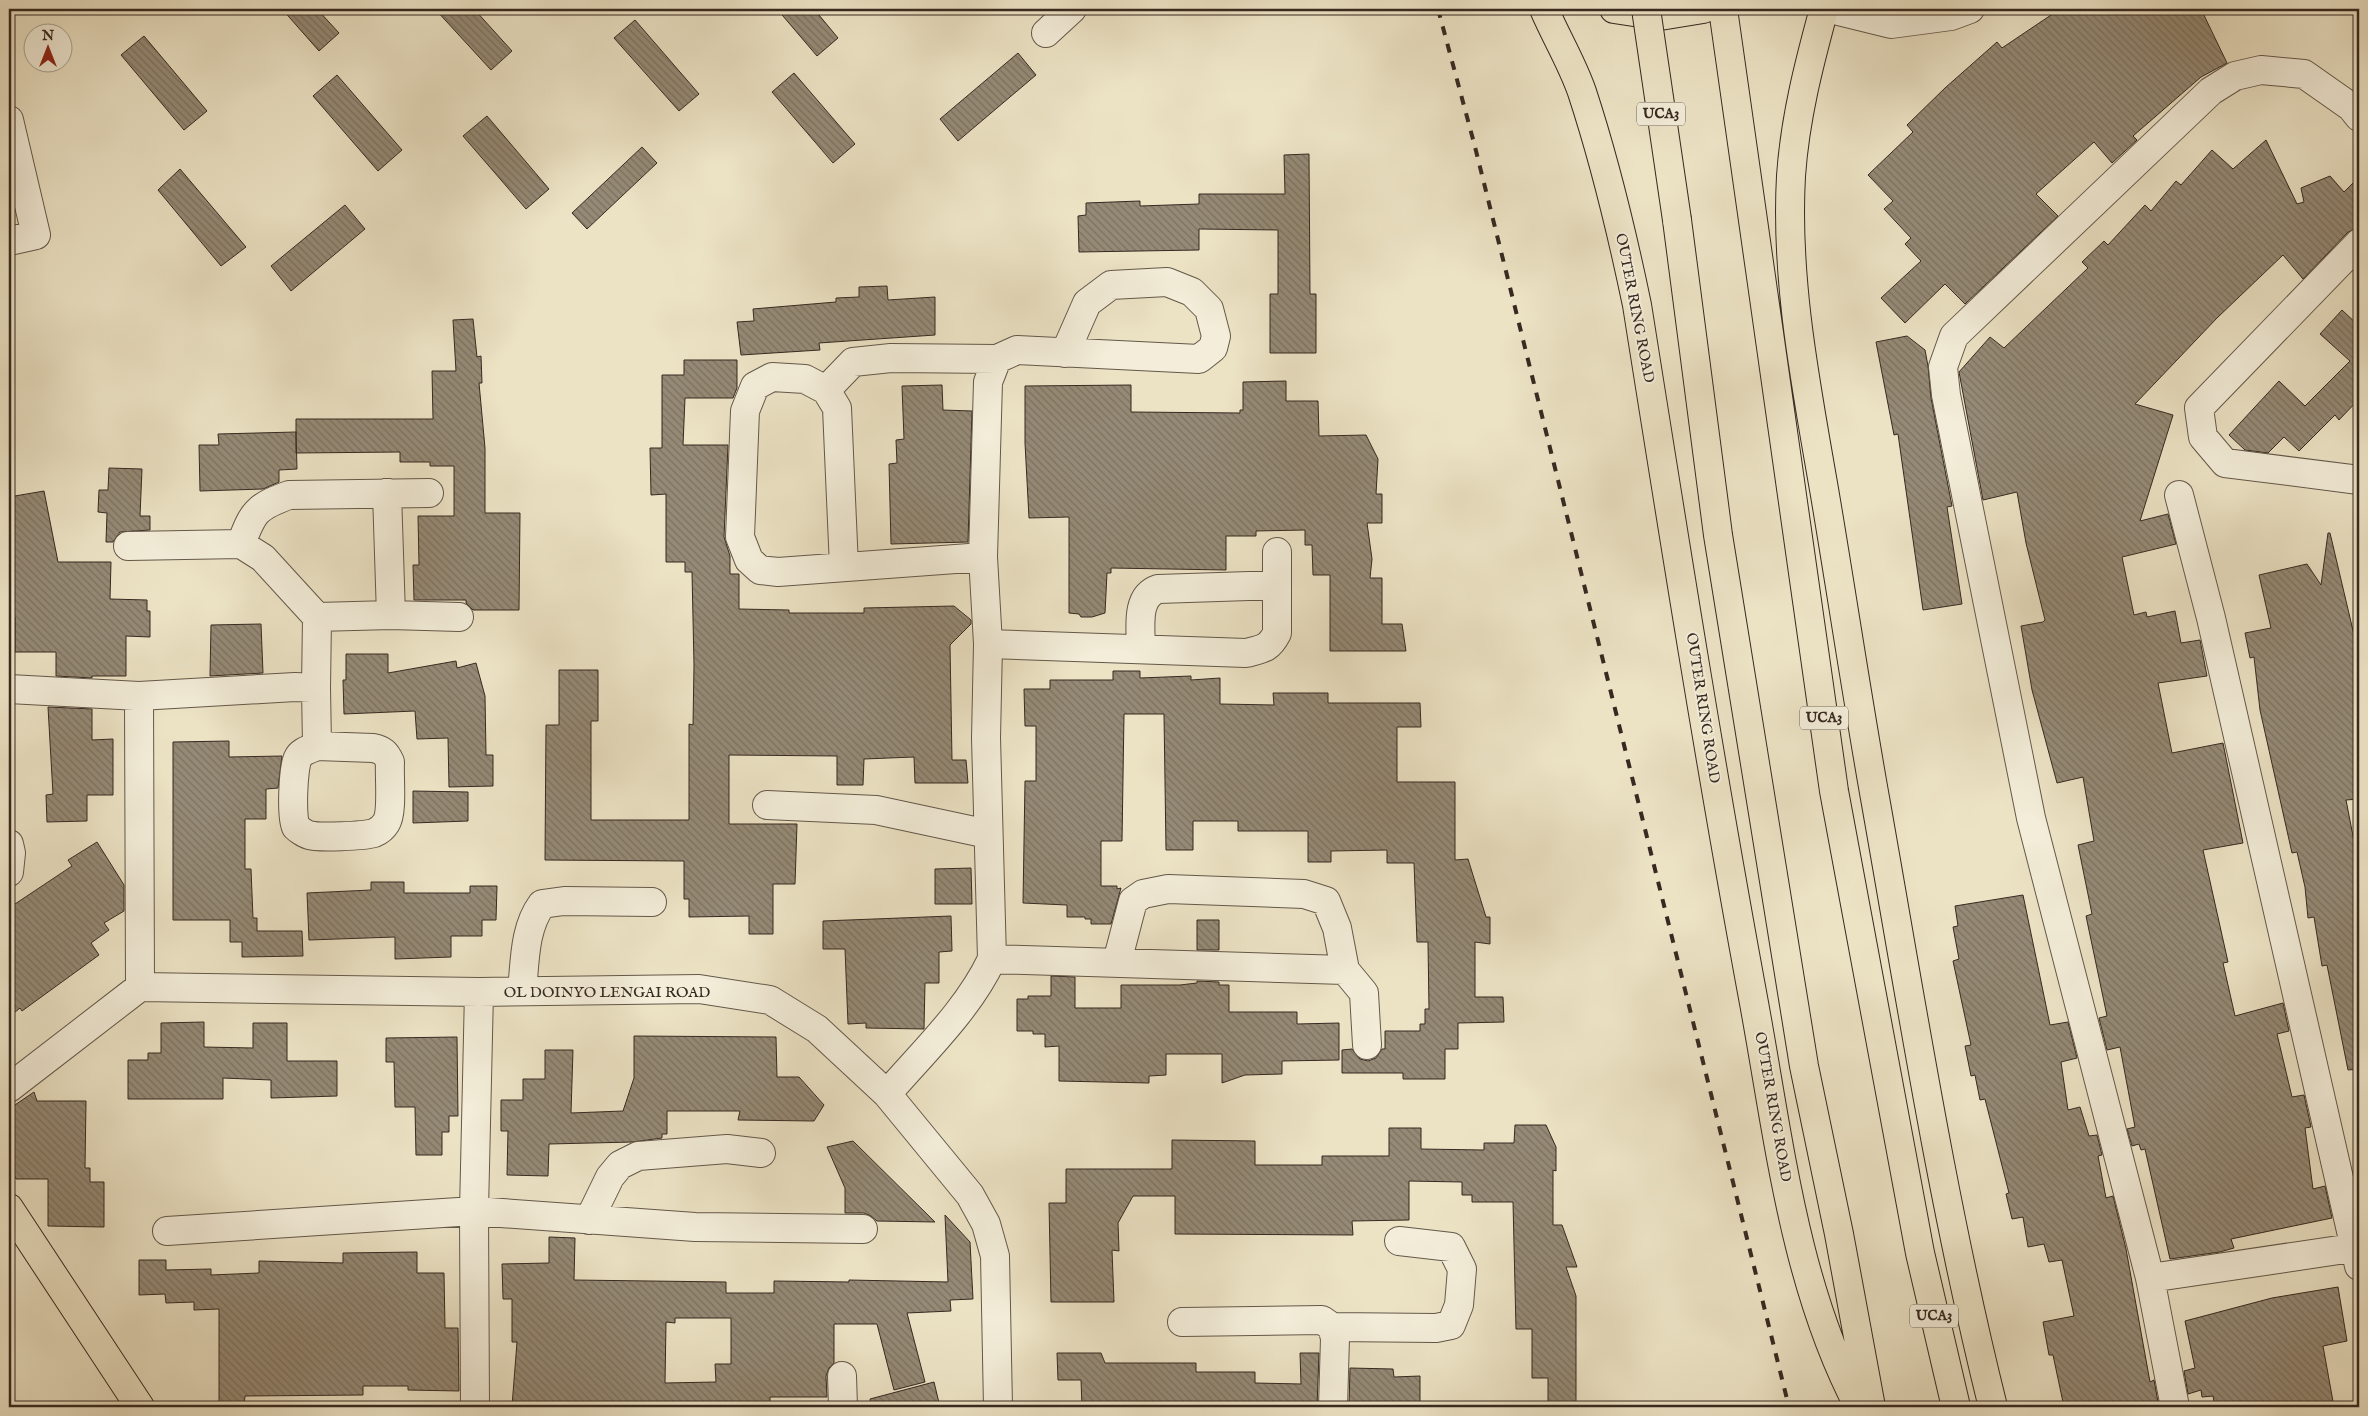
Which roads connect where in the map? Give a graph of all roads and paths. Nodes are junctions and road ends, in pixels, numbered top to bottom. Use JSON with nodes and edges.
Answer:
{"nodes":[{"id":1,"x":1072,"y":9,"type":"edge"},
{"id":2,"x":1544,"y":9,"type":"edge"},
{"id":3,"x":1614,"y":9,"type":"edge"},
{"id":4,"x":1646,"y":9,"type":"edge"},
{"id":5,"x":1703,"y":9,"type":"edge"},
{"id":6,"x":1723,"y":9,"type":"edge"},
{"id":7,"x":1824,"y":9,"type":"edge"},
{"id":8,"x":1830,"y":9,"type":"edge"},
{"id":9,"x":1970,"y":9,"type":"edge"},
{"id":10,"x":1046,"y":33,"type":"dead end"},
{"id":11,"x":2359,"y":117,"type":"edge"},
{"id":12,"x":9,"y":120,"type":"edge"},
{"id":13,"x":9,"y":241,"type":"edge"},
{"id":14,"x":2359,"y":243,"type":"edge"},
{"id":15,"x":1065,"y":353,"type":"junction"},
{"id":16,"x":997,"y":359,"type":"junction"},
{"id":17,"x":826,"y":390,"type":"junction"},
{"id":18,"x":2359,"y":480,"type":"edge"},
{"id":19,"x":386,"y":493,"type":"junction"},
{"id":20,"x":429,"y":493,"type":"dead end"},
{"id":21,"x":2179,"y":495,"type":"dead end"},
{"id":22,"x":241,"y":544,"type":"junction"},
{"id":23,"x":128,"y":546,"type":"dead end"},
{"id":24,"x":1277,"y":552,"type":"dead end"},
{"id":25,"x":983,"y":557,"type":"junction"},
{"id":26,"x":844,"y":567,"type":"junction"},
{"id":27,"x":1276,"y":585,"type":"junction"},
{"id":28,"x":391,"y":615,"type":"junction"},
{"id":29,"x":318,"y":617,"type":"junction"},
{"id":30,"x":459,"y":617,"type":"dead end"},
{"id":31,"x":988,"y":644,"type":"junction"},
{"id":32,"x":1142,"y":649,"type":"junction"},
{"id":33,"x":316,"y":688,"type":"junction"},
{"id":34,"x":9,"y":689,"type":"edge"},
{"id":35,"x":139,"y":696,"type":"junction"},
{"id":36,"x":317,"y":746,"type":"dead end"},
{"id":37,"x":767,"y":805,"type":"dead end"},
{"id":38,"x":988,"y":834,"type":"junction"},
{"id":39,"x":9,"y":844,"type":"edge"},
{"id":40,"x":9,"y":872,"type":"edge"},
{"id":41,"x":652,"y":902,"type":"dead end"},
{"id":42,"x":992,"y":959,"type":"junction"},
{"id":43,"x":1117,"y":962,"type":"junction"},
{"id":44,"x":1345,"y":970,"type":"junction"},
{"id":45,"x":140,"y":987,"type":"junction"},
{"id":46,"x":522,"y":991,"type":"junction"},
{"id":47,"x":479,"y":992,"type":"junction"},
{"id":48,"x":1367,"y":1045,"type":"dead end"},
{"id":49,"x":9,"y":1088,"type":"edge"},
{"id":50,"x":887,"y":1094,"type":"junction"},
{"id":51,"x":761,"y":1154,"type":"dead end"},
{"id":52,"x":474,"y":1211,"type":"junction"},
{"id":53,"x":11,"y":1216,"type":"edge"},
{"id":54,"x":589,"y":1220,"type":"junction"},
{"id":55,"x":863,"y":1230,"type":"dead end"},
{"id":56,"x":167,"y":1231,"type":"dead end"},
{"id":57,"x":1399,"y":1241,"type":"dead end"},
{"id":58,"x":2358,"y":1254,"type":"edge"},
{"id":59,"x":2150,"y":1278,"type":"junction"},
{"id":60,"x":1182,"y":1322,"type":"dead end"},
{"id":61,"x":1332,"y":1328,"type":"junction"},
{"id":62,"x":842,"y":1376,"type":"dead end"},
{"id":63,"x":1991,"y":1404,"type":"edge"},
{"id":64,"x":140,"y":1407,"type":"edge"},
{"id":65,"x":475,"y":1407,"type":"edge"},
{"id":66,"x":843,"y":1407,"type":"edge"},
{"id":67,"x":998,"y":1407,"type":"edge"},
{"id":68,"x":1333,"y":1407,"type":"edge"},
{"id":69,"x":1859,"y":1407,"type":"edge"},
{"id":70,"x":1871,"y":1407,"type":"edge"},
{"id":71,"x":1956,"y":1407,"type":"edge"},
{"id":72,"x":2175,"y":1407,"type":"edge"}],
"edges":[{"from":1,"to":10,"type":"street"},
{"from":2,"to":69,"type":"main road","name":"OUTER RING ROAD"},
{"from":3,"to":5,"type":"main road"},
{"from":4,"to":70,"type":"main road","number":"UCA3","bridge":true},
{"from":6,"to":71,"type":"main road","number":"UCA3"},
{"from":7,"to":63,"type":"main road","number":"UCA3"},
{"from":8,"to":9,"type":"street"},
{"from":11,"to":59,"type":"street"},
{"from":12,"to":13,"type":"street"},
{"from":14,"to":18,"type":"street"},
{"from":15,"to":15,"type":"street"},
{"from":15,"to":16,"type":"street"},
{"from":16,"to":17,"type":"street"},
{"from":16,"to":25,"type":"street"},
{"from":17,"to":26,"type":"street"},
{"from":17,"to":26,"type":"street"},
{"from":19,"to":20,"type":"street"},
{"from":19,"to":22,"type":"street"},
{"from":19,"to":28,"type":"street"},
{"from":21,"to":58,"type":"street"},
{"from":22,"to":23,"type":"street"},
{"from":22,"to":29,"type":"street"},
{"from":24,"to":27,"type":"street"},
{"from":25,"to":26,"type":"street"},
{"from":25,"to":31,"type":"street"},
{"from":27,"to":32,"type":"street"},
{"from":27,"to":32,"type":"street"},
{"from":28,"to":29,"type":"street"},
{"from":28,"to":30,"type":"street"},
{"from":29,"to":33,"type":"street"},
{"from":31,"to":32,"type":"street"},
{"from":31,"to":38,"type":"street"},
{"from":33,"to":35,"type":"street"},
{"from":33,"to":36,"type":"street"},
{"from":34,"to":35,"type":"street"},
{"from":35,"to":45,"type":"street"},
{"from":37,"to":38,"type":"street"},
{"from":38,"to":42,"type":"street"},
{"from":39,"to":40,"type":"street"},
{"from":41,"to":46,"type":"street"},
{"from":42,"to":43,"type":"street"},
{"from":42,"to":50,"type":"street"},
{"from":43,"to":44,"type":"street"},
{"from":43,"to":44,"type":"street"},
{"from":44,"to":48,"type":"street"},
{"from":45,"to":47,"type":"street","name":"OL DOINYO LENGAI ROAD"},
{"from":45,"to":49,"type":"street"},
{"from":46,"to":47,"type":"street","name":"OL DOINYO LENGAI ROAD"},
{"from":46,"to":50,"type":"street","name":"OL DOINYO LENGAI ROAD"},
{"from":47,"to":52,"type":"street"},
{"from":50,"to":67,"type":"street","name":"OL DOINYO LENGAI ROAD"},
{"from":51,"to":54,"type":"street"},
{"from":52,"to":54,"type":"street"},
{"from":52,"to":56,"type":"street"},
{"from":52,"to":65,"type":"street"},
{"from":53,"to":64,"type":"main road"},
{"from":54,"to":55,"type":"street"},
{"from":57,"to":61,"type":"street"},
{"from":58,"to":59,"type":"street"},
{"from":59,"to":72,"type":"street"},
{"from":60,"to":61,"type":"street"},
{"from":61,"to":68,"type":"street"},
{"from":62,"to":66,"type":"street"}]}
